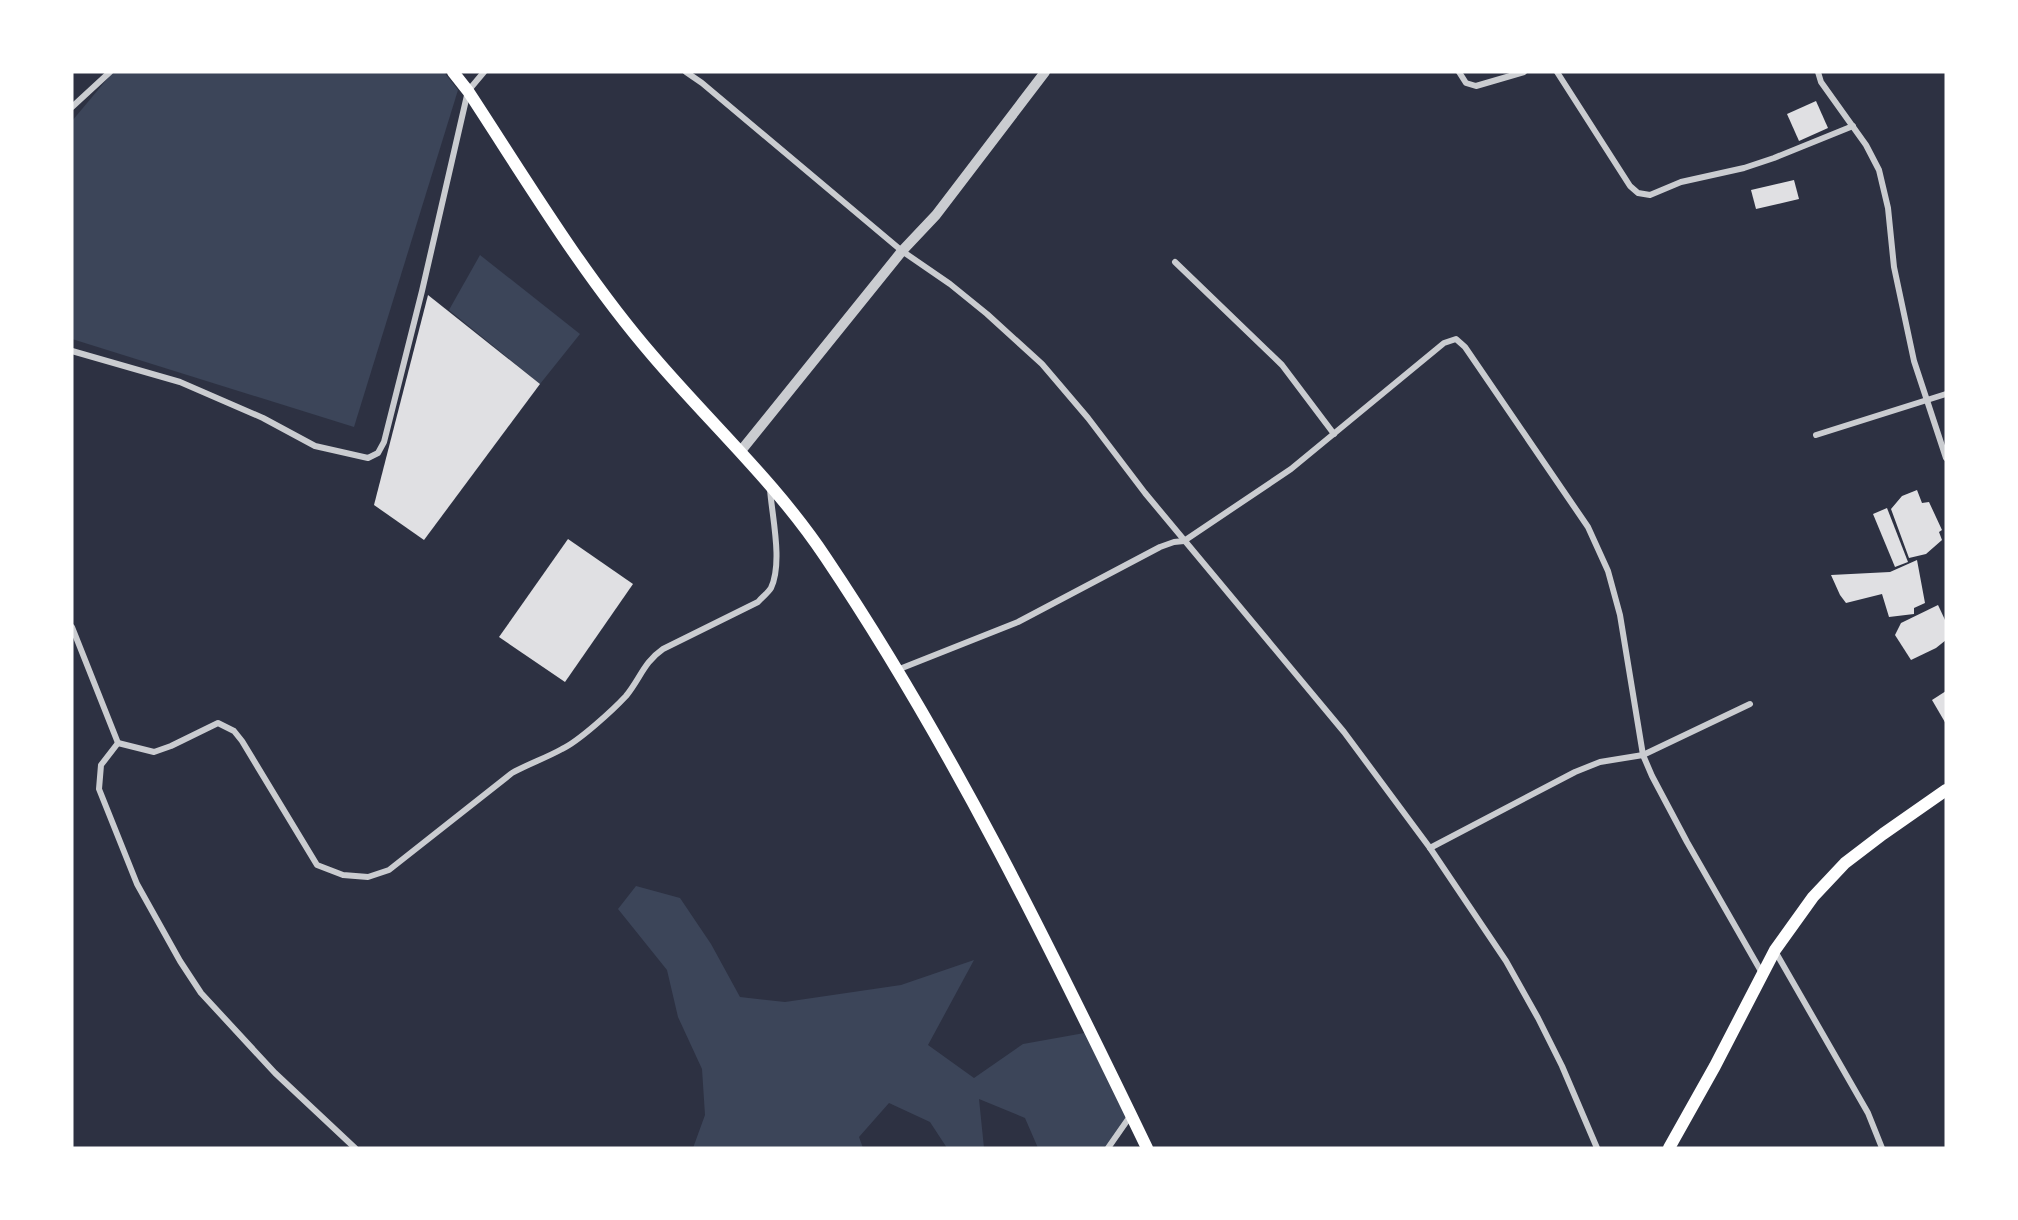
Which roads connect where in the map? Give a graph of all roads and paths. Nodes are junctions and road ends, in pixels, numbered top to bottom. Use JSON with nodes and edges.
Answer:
{"nodes":[{"id":1,"x":110,"y":72,"type":"edge"},
{"id":2,"x":453,"y":72,"type":"edge"},
{"id":3,"x":484,"y":72,"type":"edge"},
{"id":4,"x":686,"y":72,"type":"edge"},
{"id":5,"x":1045,"y":72,"type":"edge"},
{"id":6,"x":1459,"y":72,"type":"edge"},
{"id":7,"x":1524,"y":72,"type":"edge"},
{"id":8,"x":1557,"y":72,"type":"edge"},
{"id":9,"x":1818,"y":72,"type":"edge"},
{"id":10,"x":468,"y":91,"type":"junction"},
{"id":11,"x":72,"y":107,"type":"edge"},
{"id":12,"x":1853,"y":126,"type":"junction"},
{"id":13,"x":902,"y":251,"type":"junction"},
{"id":14,"x":1175,"y":262,"type":"dead end"},
{"id":15,"x":72,"y":351,"type":"edge"},
{"id":16,"x":1946,"y":394,"type":"edge"},
{"id":17,"x":1928,"y":400,"type":"junction"},
{"id":18,"x":1334,"y":434,"type":"junction"},
{"id":19,"x":1816,"y":435,"type":"dead end"},
{"id":20,"x":740,"y":452,"type":"junction"},
{"id":21,"x":1946,"y":459,"type":"edge"},
{"id":22,"x":769,"y":484,"type":"junction"},
{"id":23,"x":1184,"y":541,"type":"junction"},
{"id":24,"x":72,"y":627,"type":"edge"},
{"id":25,"x":897,"y":670,"type":"junction"},
{"id":26,"x":1750,"y":704,"type":"dead end"},
{"id":27,"x":118,"y":743,"type":"junction"},
{"id":28,"x":1643,"y":755,"type":"junction"},
{"id":29,"x":1946,"y":790,"type":"edge"},
{"id":30,"x":1430,"y":848,"type":"junction"},
{"id":31,"x":1775,"y":950,"type":"junction"},
{"id":32,"x":1762,"y":973,"type":"junction"},
{"id":33,"x":1131,"y":1115,"type":"junction"},
{"id":34,"x":355,"y":1148,"type":"edge"},
{"id":35,"x":1108,"y":1148,"type":"edge"},
{"id":36,"x":1147,"y":1148,"type":"edge"},
{"id":37,"x":1597,"y":1148,"type":"edge"},
{"id":38,"x":1669,"y":1148,"type":"edge"},
{"id":39,"x":1882,"y":1148,"type":"edge"}],
"edges":[{"from":1,"to":11,"type":"street"},
{"from":2,"to":10,"type":"main road"},
{"from":3,"to":10,"type":"street"},
{"from":4,"to":13,"type":"street"},
{"from":5,"to":13,"type":"street"},
{"from":6,"to":7,"type":"street"},
{"from":8,"to":12,"type":"street"},
{"from":9,"to":12,"type":"street"},
{"from":10,"to":15,"type":"street"},
{"from":10,"to":20,"type":"main road"},
{"from":12,"to":17,"type":"street"},
{"from":13,"to":20,"type":"street"},
{"from":13,"to":23,"type":"street"},
{"from":14,"to":18,"type":"street"},
{"from":16,"to":17,"type":"street"},
{"from":17,"to":19,"type":"street"},
{"from":17,"to":21,"type":"street"},
{"from":18,"to":23,"type":"street"},
{"from":18,"to":28,"type":"street"},
{"from":20,"to":22,"type":"main road"},
{"from":22,"to":25,"type":"main road"},
{"from":22,"to":27,"type":"street"},
{"from":23,"to":25,"type":"street"},
{"from":23,"to":30,"type":"street"},
{"from":24,"to":27,"type":"street"},
{"from":25,"to":33,"type":"main road"},
{"from":26,"to":28,"type":"street"},
{"from":27,"to":34,"type":"street"},
{"from":28,"to":30,"type":"street"},
{"from":28,"to":32,"type":"street"},
{"from":29,"to":31,"type":"main road"},
{"from":30,"to":37,"type":"street"},
{"from":31,"to":32,"type":"main road"},
{"from":31,"to":39,"type":"street"},
{"from":32,"to":38,"type":"main road"},
{"from":33,"to":35,"type":"street"},
{"from":33,"to":36,"type":"main road"}]}
